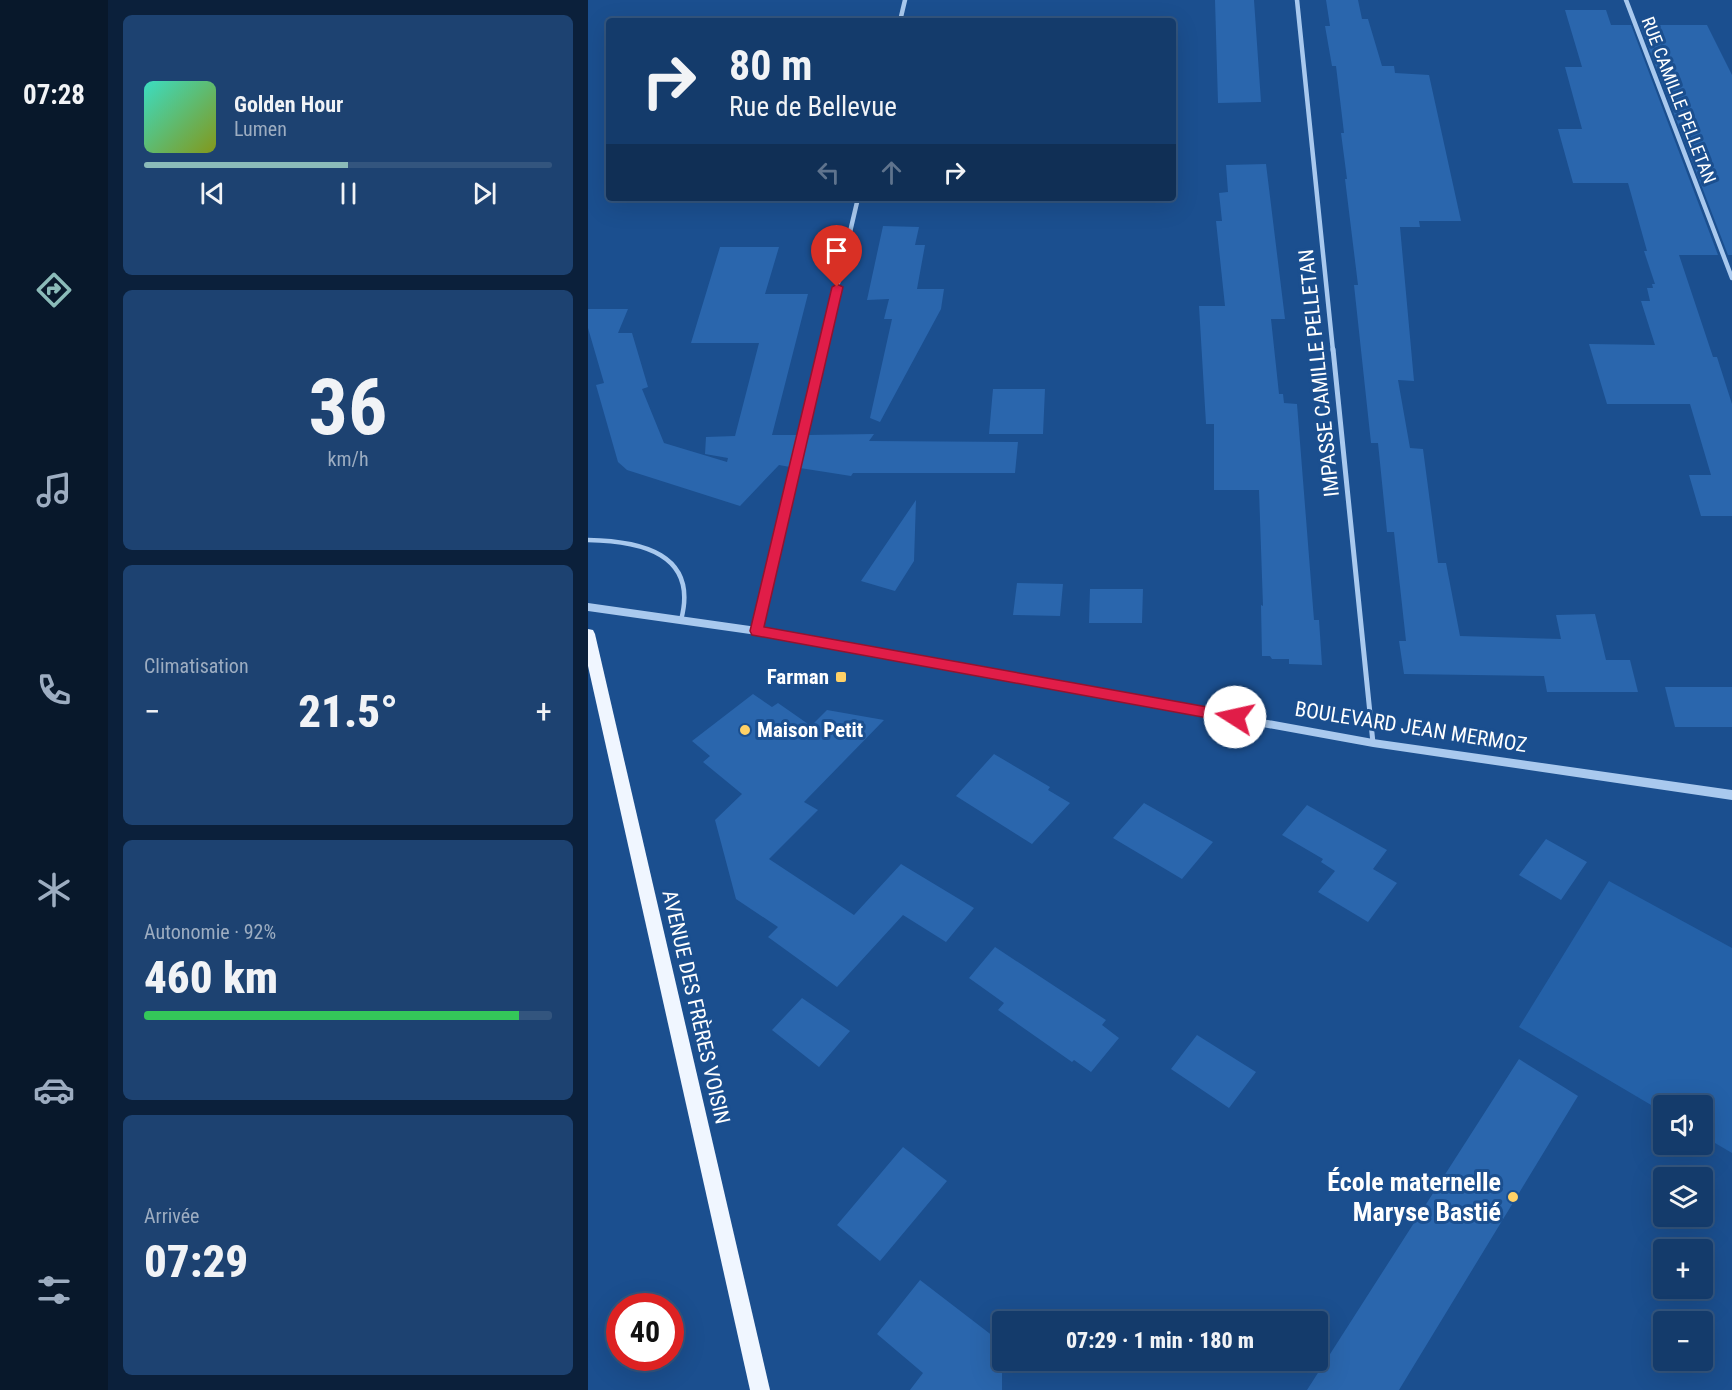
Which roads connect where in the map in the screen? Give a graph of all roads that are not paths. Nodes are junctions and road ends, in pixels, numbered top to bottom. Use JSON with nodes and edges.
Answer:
{"nodes":[{"id":1,"x":905,"y":0,"type":"edge"},
{"id":2,"x":1297,"y":0,"type":"edge"},
{"id":3,"x":1626,"y":0,"type":"edge"},
{"id":4,"x":901,"y":18,"type":"edge"},
{"id":5,"x":857,"y":201,"type":"edge"},
{"id":6,"x":1732,"y":278,"type":"edge"},
{"id":7,"x":588,"y":540,"type":"edge"},
{"id":8,"x":588,"y":607,"type":"edge"},
{"id":9,"x":681,"y":621,"type":"junction"},
{"id":10,"x":757,"y":631,"type":"junction"},
{"id":11,"x":588,"y":634,"type":"edge"},
{"id":12,"x":594,"y":686,"type":"edge"},
{"id":13,"x":1373,"y":743,"type":"junction"},
{"id":14,"x":1732,"y":795,"type":"edge"},
{"id":15,"x":760,"y":1390,"type":"edge"}],
"edges":[{"from":1,"to":4,"type":"street"},
{"from":2,"to":13,"type":"street","name":"IMPASSE CAMILLE PELLETAN"},
{"from":3,"to":6,"type":"street","name":"RUE CAMILLE PELLETAN"},
{"from":5,"to":10,"type":"street"},
{"from":7,"to":9,"type":"lane"},
{"from":8,"to":9,"type":"street","name":"BOULEVARD JEAN MERMOZ"},
{"from":9,"to":10,"type":"street","name":"BOULEVARD JEAN MERMOZ"},
{"from":10,"to":13,"type":"street","name":"BOULEVARD JEAN MERMOZ"},
{"from":11,"to":12,"type":"main road","name":"AVENUE DES FRÈRES VOISIN"},
{"from":12,"to":15,"type":"main road","name":"AVENUE DES FRÈRES VOISIN"},
{"from":13,"to":14,"type":"street","name":"BOULEVARD JEAN MERMOZ"}]}
